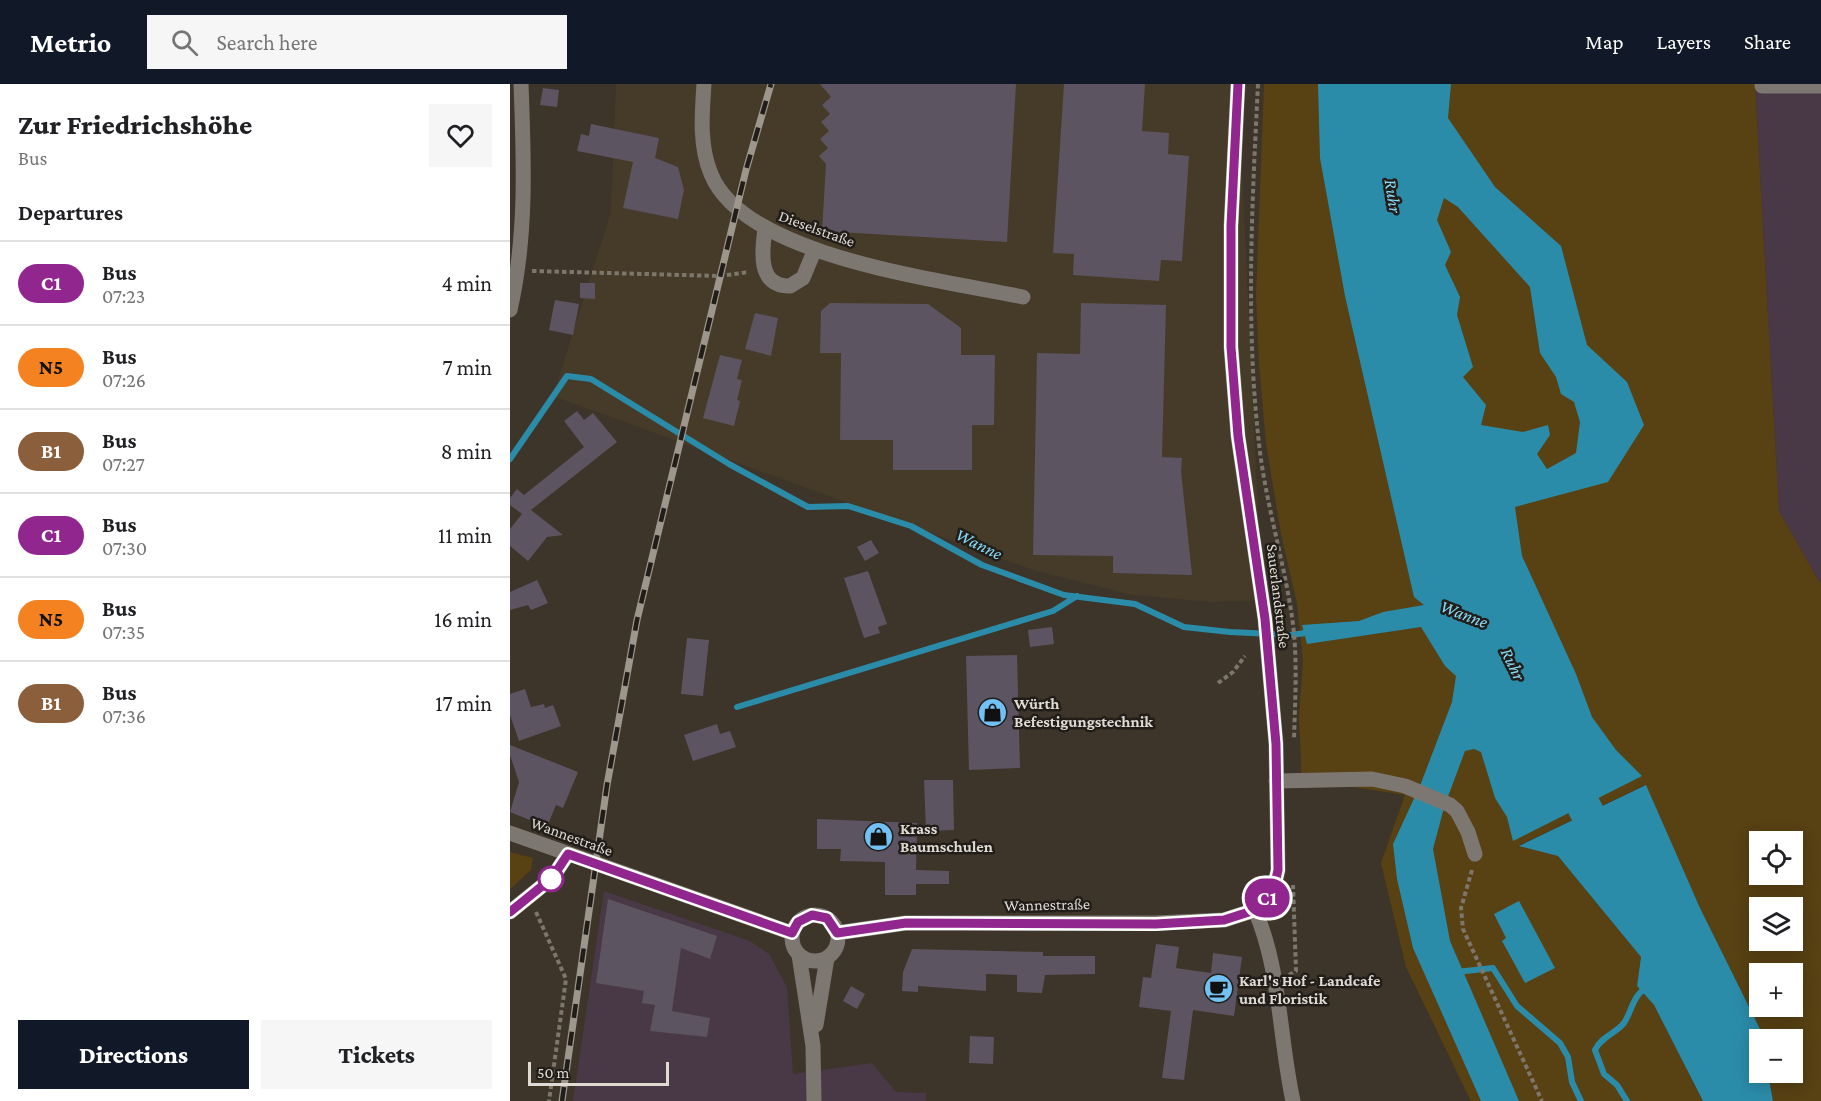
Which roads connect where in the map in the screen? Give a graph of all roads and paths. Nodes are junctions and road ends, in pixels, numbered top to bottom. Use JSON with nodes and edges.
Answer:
{"nodes":[{"id":1,"x":521,"y":84,"type":"edge"},
{"id":2,"x":704,"y":84,"type":"edge"},
{"id":3,"x":1238,"y":84,"type":"edge"},
{"id":4,"x":1258,"y":84,"type":"edge"},
{"id":5,"x":1762,"y":86,"type":"dead end"},
{"id":6,"x":1821,"y":86,"type":"edge"},
{"id":7,"x":765,"y":229,"type":"junction"},
{"id":8,"x":814,"y":249,"type":"junction"},
{"id":9,"x":764,"y":269,"type":"junction"},
{"id":10,"x":514,"y":272,"type":"edge"},
{"id":11,"x":1023,"y":297,"type":"dead end"},
{"id":12,"x":510,"y":310,"type":"edge"},
{"id":13,"x":1245,"y":656,"type":"dead end"},
{"id":14,"x":1218,"y":683,"type":"dead end"},
{"id":15,"x":1294,"y":744,"type":"dead end"},
{"id":16,"x":1276,"y":781,"type":"junction"},
{"id":17,"x":510,"y":833,"type":"edge"},
{"id":18,"x":568,"y":854,"type":"junction"},
{"id":19,"x":1475,"y":854,"type":"joint"},
{"id":20,"x":530,"y":897,"type":"junction"},
{"id":21,"x":1255,"y":910,"type":"junction"},
{"id":22,"x":510,"y":912,"type":"edge"},
{"id":23,"x":792,"y":933,"type":"junction"},
{"id":24,"x":837,"y":933,"type":"junction"},
{"id":25,"x":799,"y":955,"type":"junction"},
{"id":26,"x":827,"y":958,"type":"junction"},
{"id":27,"x":813,"y":1046,"type":"junction"},
{"id":28,"x":549,"y":1101,"type":"edge"},
{"id":29,"x":814,"y":1101,"type":"edge"},
{"id":30,"x":1293,"y":1101,"type":"edge"},
{"id":31,"x":1542,"y":1101,"type":"edge"}],
"edges":[{"from":1,"to":10,"type":"street"},
{"from":2,"to":7,"type":"street","name":"Dieselstraße"},
{"from":3,"to":16,"type":"street","name":"Sauerlandstraße"},
{"from":4,"to":15,"type":"path"},
{"from":5,"to":6,"type":"street"},
{"from":7,"to":8,"type":"street","name":"Dieselstraße"},
{"from":7,"to":9,"type":"street"},
{"from":8,"to":9,"type":"street"},
{"from":8,"to":11,"type":"street","name":"Dieselstraße"},
{"from":9,"to":10,"type":"path"},
{"from":10,"to":12,"type":"street"},
{"from":13,"to":14,"type":"path"},
{"from":16,"to":19,"type":"street"},
{"from":16,"to":21,"type":"street","name":"Sauerlandstraße"},
{"from":17,"to":18,"type":"street","name":"Wannestraße"},
{"from":18,"to":20,"type":"street"},
{"from":18,"to":23,"type":"street","name":"Wannestraße"},
{"from":19,"to":31,"type":"path"},
{"from":20,"to":22,"type":"street"},
{"from":20,"to":28,"type":"path"},
{"from":21,"to":24,"type":"street","name":"Wannestraße"},
{"from":21,"to":30,"type":"street"},
{"from":23,"to":24,"type":"street"},
{"from":23,"to":25,"type":"street"},
{"from":24,"to":26,"type":"street"},
{"from":25,"to":26,"type":"street"},
{"from":25,"to":27,"type":"street"},
{"from":26,"to":27,"type":"street"},
{"from":27,"to":29,"type":"street"}]}
